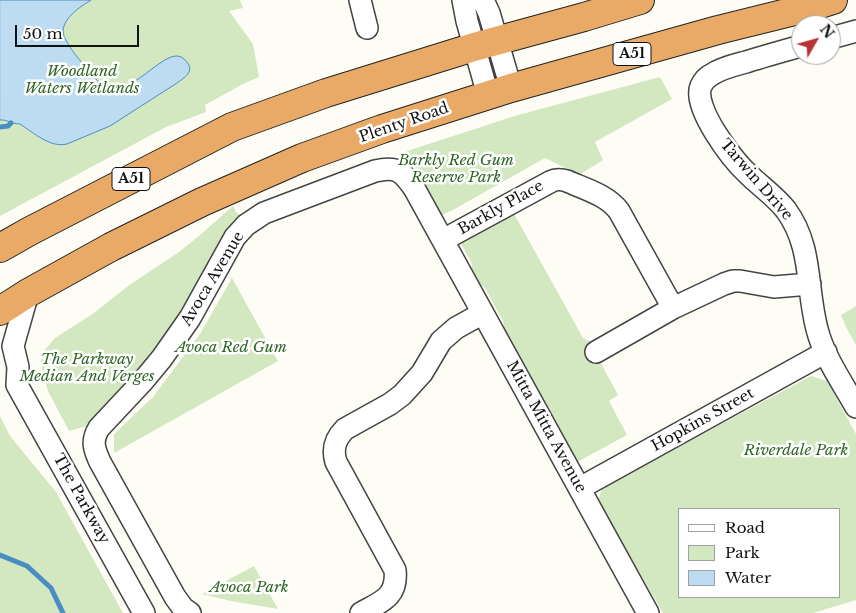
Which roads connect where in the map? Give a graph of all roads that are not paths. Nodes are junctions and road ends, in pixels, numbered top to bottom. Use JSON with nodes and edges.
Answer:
{"nodes":[{"id":1,"x":360,"y":0,"type":"edge"},
{"id":2,"x":463,"y":0,"type":"edge"},
{"id":3,"x":484,"y":0,"type":"edge"},
{"id":4,"x":640,"y":0,"type":"edge"},
{"id":5,"x":833,"y":0,"type":"edge"},
{"id":6,"x":367,"y":28,"type":"dead end"},
{"id":7,"x":856,"y":30,"type":"edge"},
{"id":8,"x":841,"y":35,"type":"edge"},
{"id":9,"x":485,"y":44,"type":"junction"},
{"id":10,"x":791,"y":49,"type":"edge"},
{"id":11,"x":500,"y":91,"type":"junction"},
{"id":12,"x":443,"y":240,"type":"junction"},
{"id":13,"x":0,"y":248,"type":"edge"},
{"id":14,"x":810,"y":284,"type":"junction"},
{"id":15,"x":28,"y":293,"type":"junction"},
{"id":16,"x":673,"y":308,"type":"junction"},
{"id":17,"x":0,"y":311,"type":"edge"},
{"id":18,"x":483,"y":313,"type":"junction"},
{"id":19,"x":596,"y":352,"type":"dead end"},
{"id":20,"x":826,"y":352,"type":"junction"},
{"id":21,"x":9,"y":381,"type":"edge"},
{"id":22,"x":856,"y":407,"type":"edge"},
{"id":23,"x":580,"y":488,"type":"junction"},
{"id":24,"x":144,"y":613,"type":"edge"},
{"id":25,"x":190,"y":613,"type":"edge"},
{"id":26,"x":361,"y":613,"type":"edge"},
{"id":27,"x":648,"y":613,"type":"edge"}],
"edges":[{"from":1,"to":6,"type":"street"},
{"from":2,"to":9,"type":"street"},
{"from":3,"to":9,"type":"street"},
{"from":4,"to":9,"type":"highway","number":"A51"},
{"from":5,"to":11,"type":"highway","name":"Plenty Road","number":"A51"},
{"from":7,"to":8,"type":"street"},
{"from":9,"to":11,"type":"street"},
{"from":9,"to":13,"type":"highway","number":"A51"},
{"from":10,"to":14,"type":"street","name":"Tarwin Drive"},
{"from":11,"to":15,"type":"highway","name":"Plenty Road","number":"A51"},
{"from":12,"to":16,"type":"street","name":"Barkly Place"},
{"from":12,"to":18,"type":"street","name":"Mitta Mitta Avenue"},
{"from":12,"to":25,"type":"street","name":"Avoca Avenue"},
{"from":14,"to":16,"type":"street"},
{"from":14,"to":20,"type":"street","name":"Tarwin Drive"},
{"from":15,"to":17,"type":"highway","name":"Plenty Road","number":"A51"},
{"from":15,"to":21,"type":"street","name":"The Parkway"},
{"from":16,"to":19,"type":"street"},
{"from":18,"to":23,"type":"street","name":"Mitta Mitta Avenue"},
{"from":18,"to":26,"type":"street"},
{"from":20,"to":22,"type":"street","name":"Tarwin Drive"},
{"from":20,"to":23,"type":"street","name":"Hopkins Street"},
{"from":21,"to":24,"type":"street","name":"The Parkway"},
{"from":23,"to":27,"type":"street","name":"Mitta Mitta Avenue"}]}
